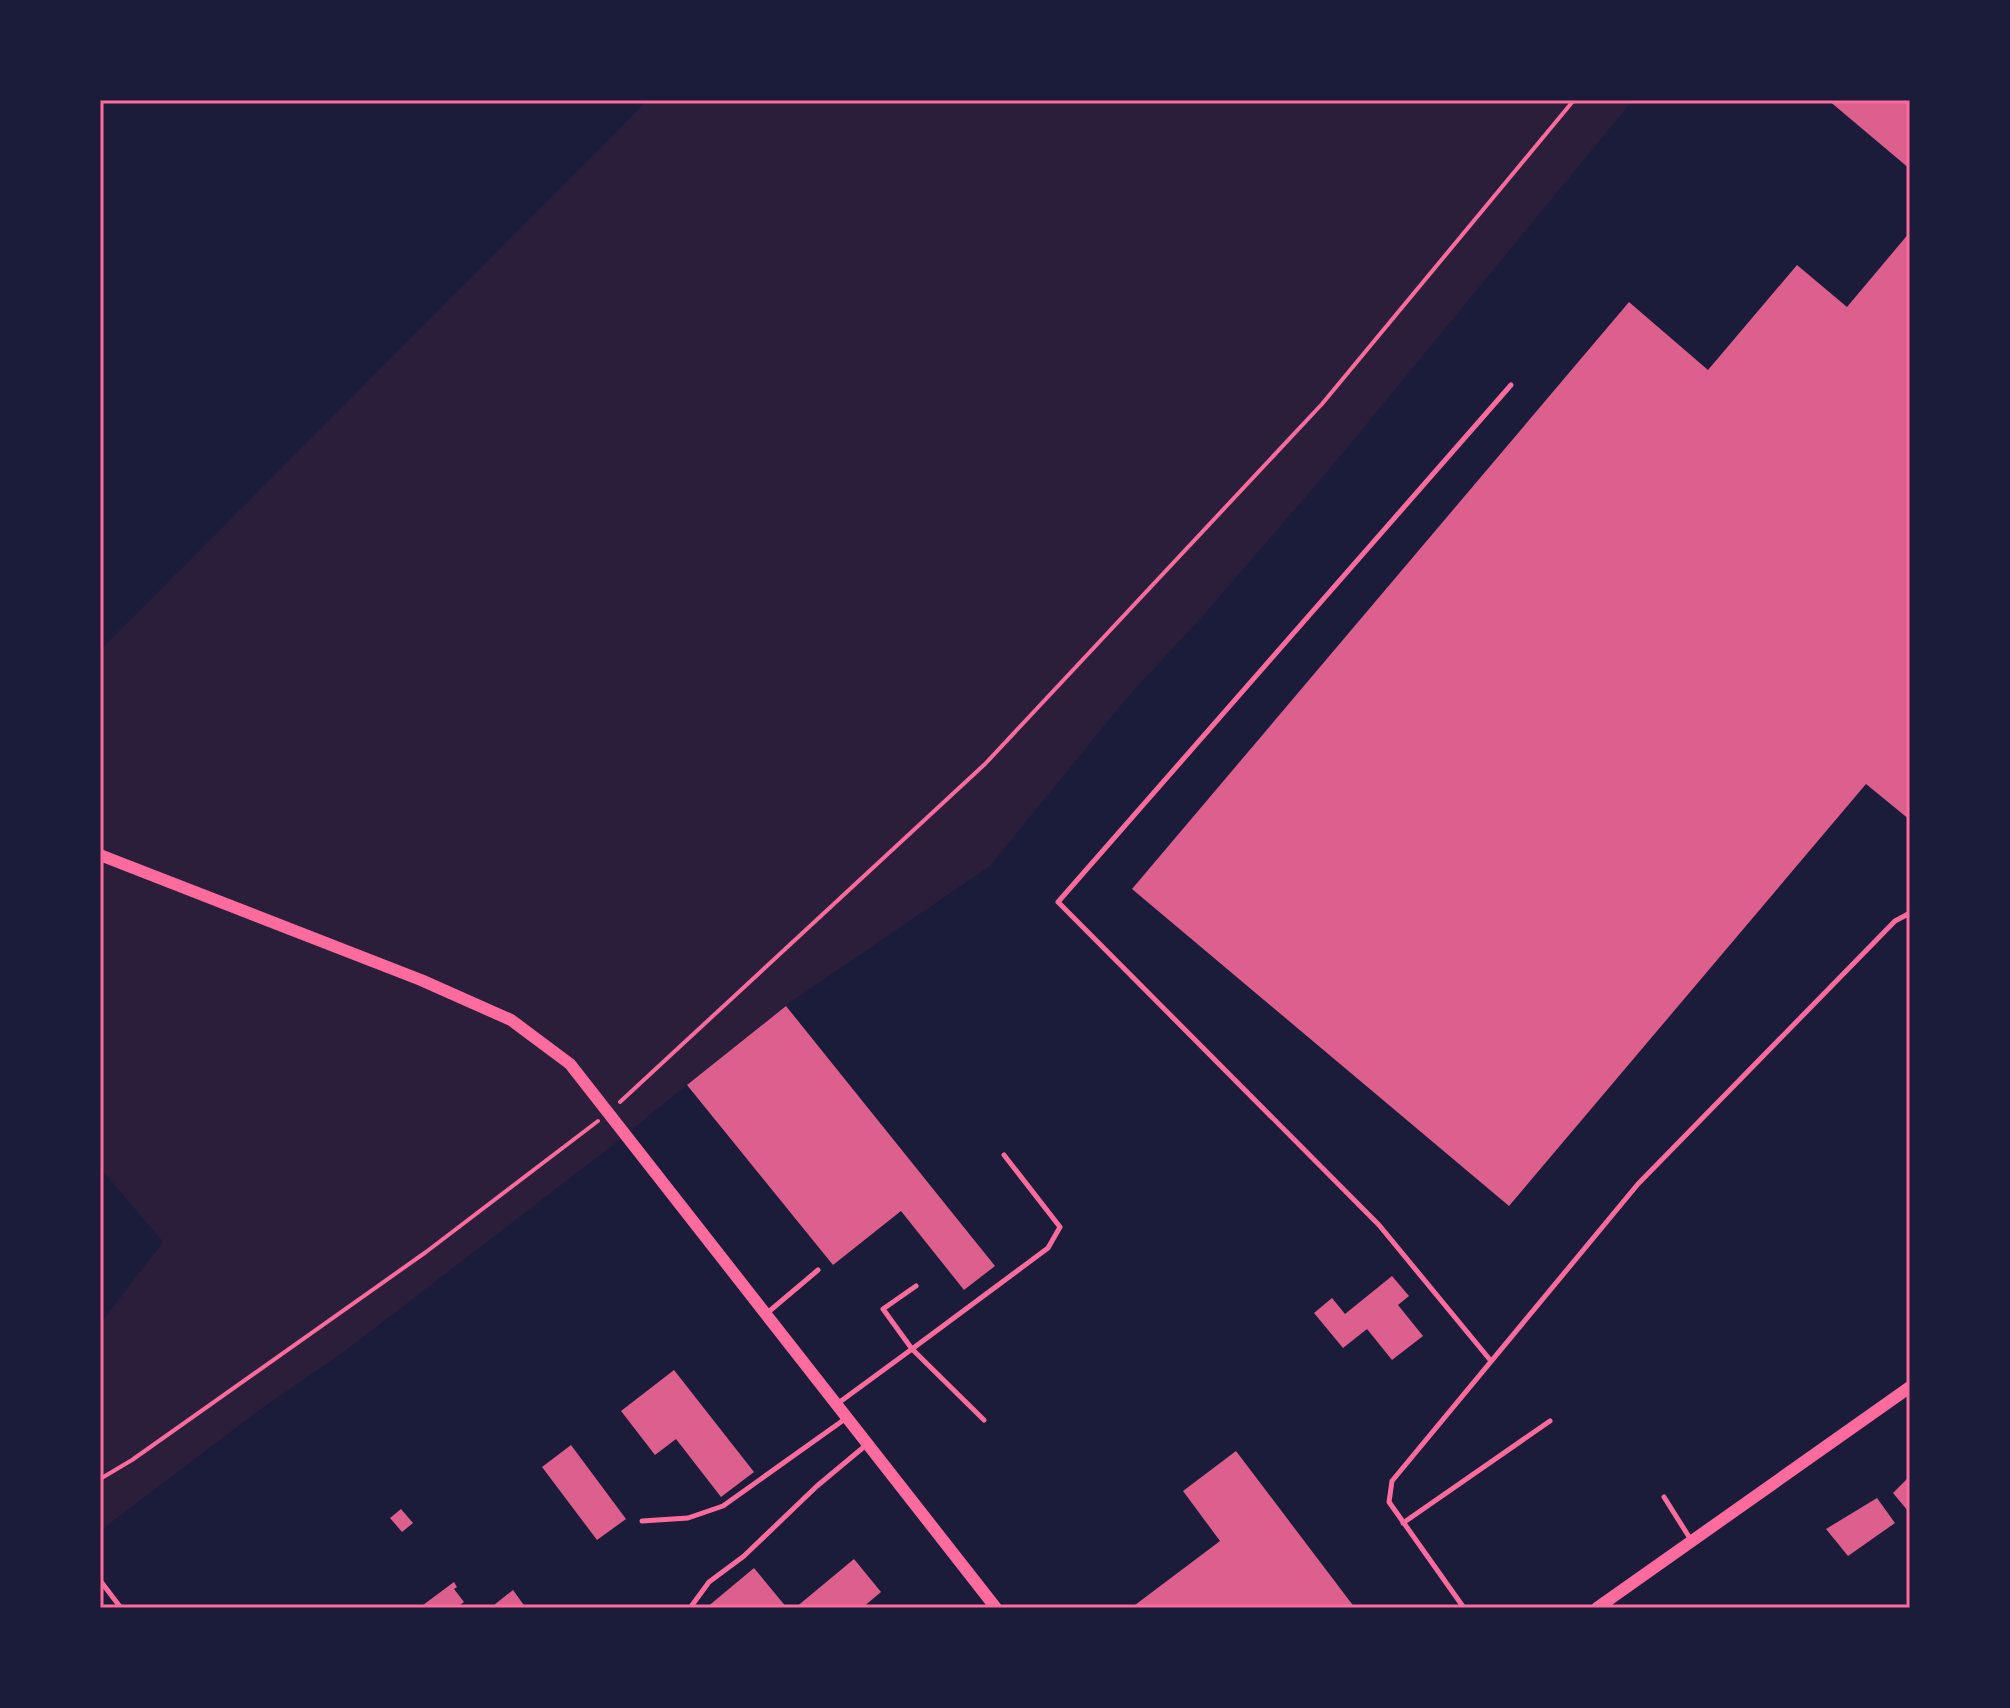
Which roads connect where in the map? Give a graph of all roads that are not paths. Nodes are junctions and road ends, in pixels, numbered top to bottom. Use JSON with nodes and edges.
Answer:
{"nodes":[{"id":1,"x":1511,"y":385,"type":"dead end"},
{"id":2,"x":100,"y":855,"type":"edge"},
{"id":3,"x":1910,"y":913,"type":"edge"},
{"id":4,"x":1004,"y":1155,"type":"dead end"},
{"id":5,"x":818,"y":1270,"type":"dead end"},
{"id":6,"x":916,"y":1286,"type":"dead end"},
{"id":7,"x":765,"y":1315,"type":"junction"},
{"id":8,"x":912,"y":1349,"type":"junction"},
{"id":9,"x":1491,"y":1361,"type":"junction"},
{"id":10,"x":1910,"y":1387,"type":"edge"},
{"id":11,"x":836,"y":1405,"type":"junction"},
{"id":12,"x":845,"y":1419,"type":"junction"},
{"id":13,"x":984,"y":1420,"type":"dead end"},
{"id":14,"x":1550,"y":1421,"type":"dead end"},
{"id":15,"x":866,"y":1445,"type":"junction"},
{"id":16,"x":1664,"y":1497,"type":"dead end"},
{"id":17,"x":642,"y":1521,"type":"dead end"},
{"id":18,"x":1403,"y":1523,"type":"junction"},
{"id":19,"x":1691,"y":1541,"type":"junction"},
{"id":20,"x":102,"y":1583,"type":"dead end"},
{"id":21,"x":121,"y":1608,"type":"edge"},
{"id":22,"x":690,"y":1608,"type":"edge"},
{"id":23,"x":995,"y":1608,"type":"edge"},
{"id":24,"x":1464,"y":1608,"type":"edge"},
{"id":25,"x":1597,"y":1608,"type":"edge"}],
"edges":[{"from":1,"to":9,"type":"lane"},
{"from":2,"to":7,"type":"street"},
{"from":3,"to":9,"type":"lane"},
{"from":4,"to":8,"type":"lane"},
{"from":5,"to":7,"type":"lane"},
{"from":6,"to":8,"type":"lane"},
{"from":7,"to":11,"type":"street"},
{"from":8,"to":11,"type":"lane"},
{"from":8,"to":13,"type":"lane"},
{"from":9,"to":18,"type":"lane"},
{"from":10,"to":19,"type":"street"},
{"from":11,"to":12,"type":"street"},
{"from":12,"to":15,"type":"street"},
{"from":12,"to":17,"type":"lane"},
{"from":14,"to":18,"type":"lane"},
{"from":15,"to":22,"type":"lane"},
{"from":15,"to":23,"type":"street"},
{"from":16,"to":19,"type":"lane"},
{"from":18,"to":24,"type":"lane"},
{"from":19,"to":25,"type":"street"},
{"from":20,"to":21,"type":"lane"}]}
